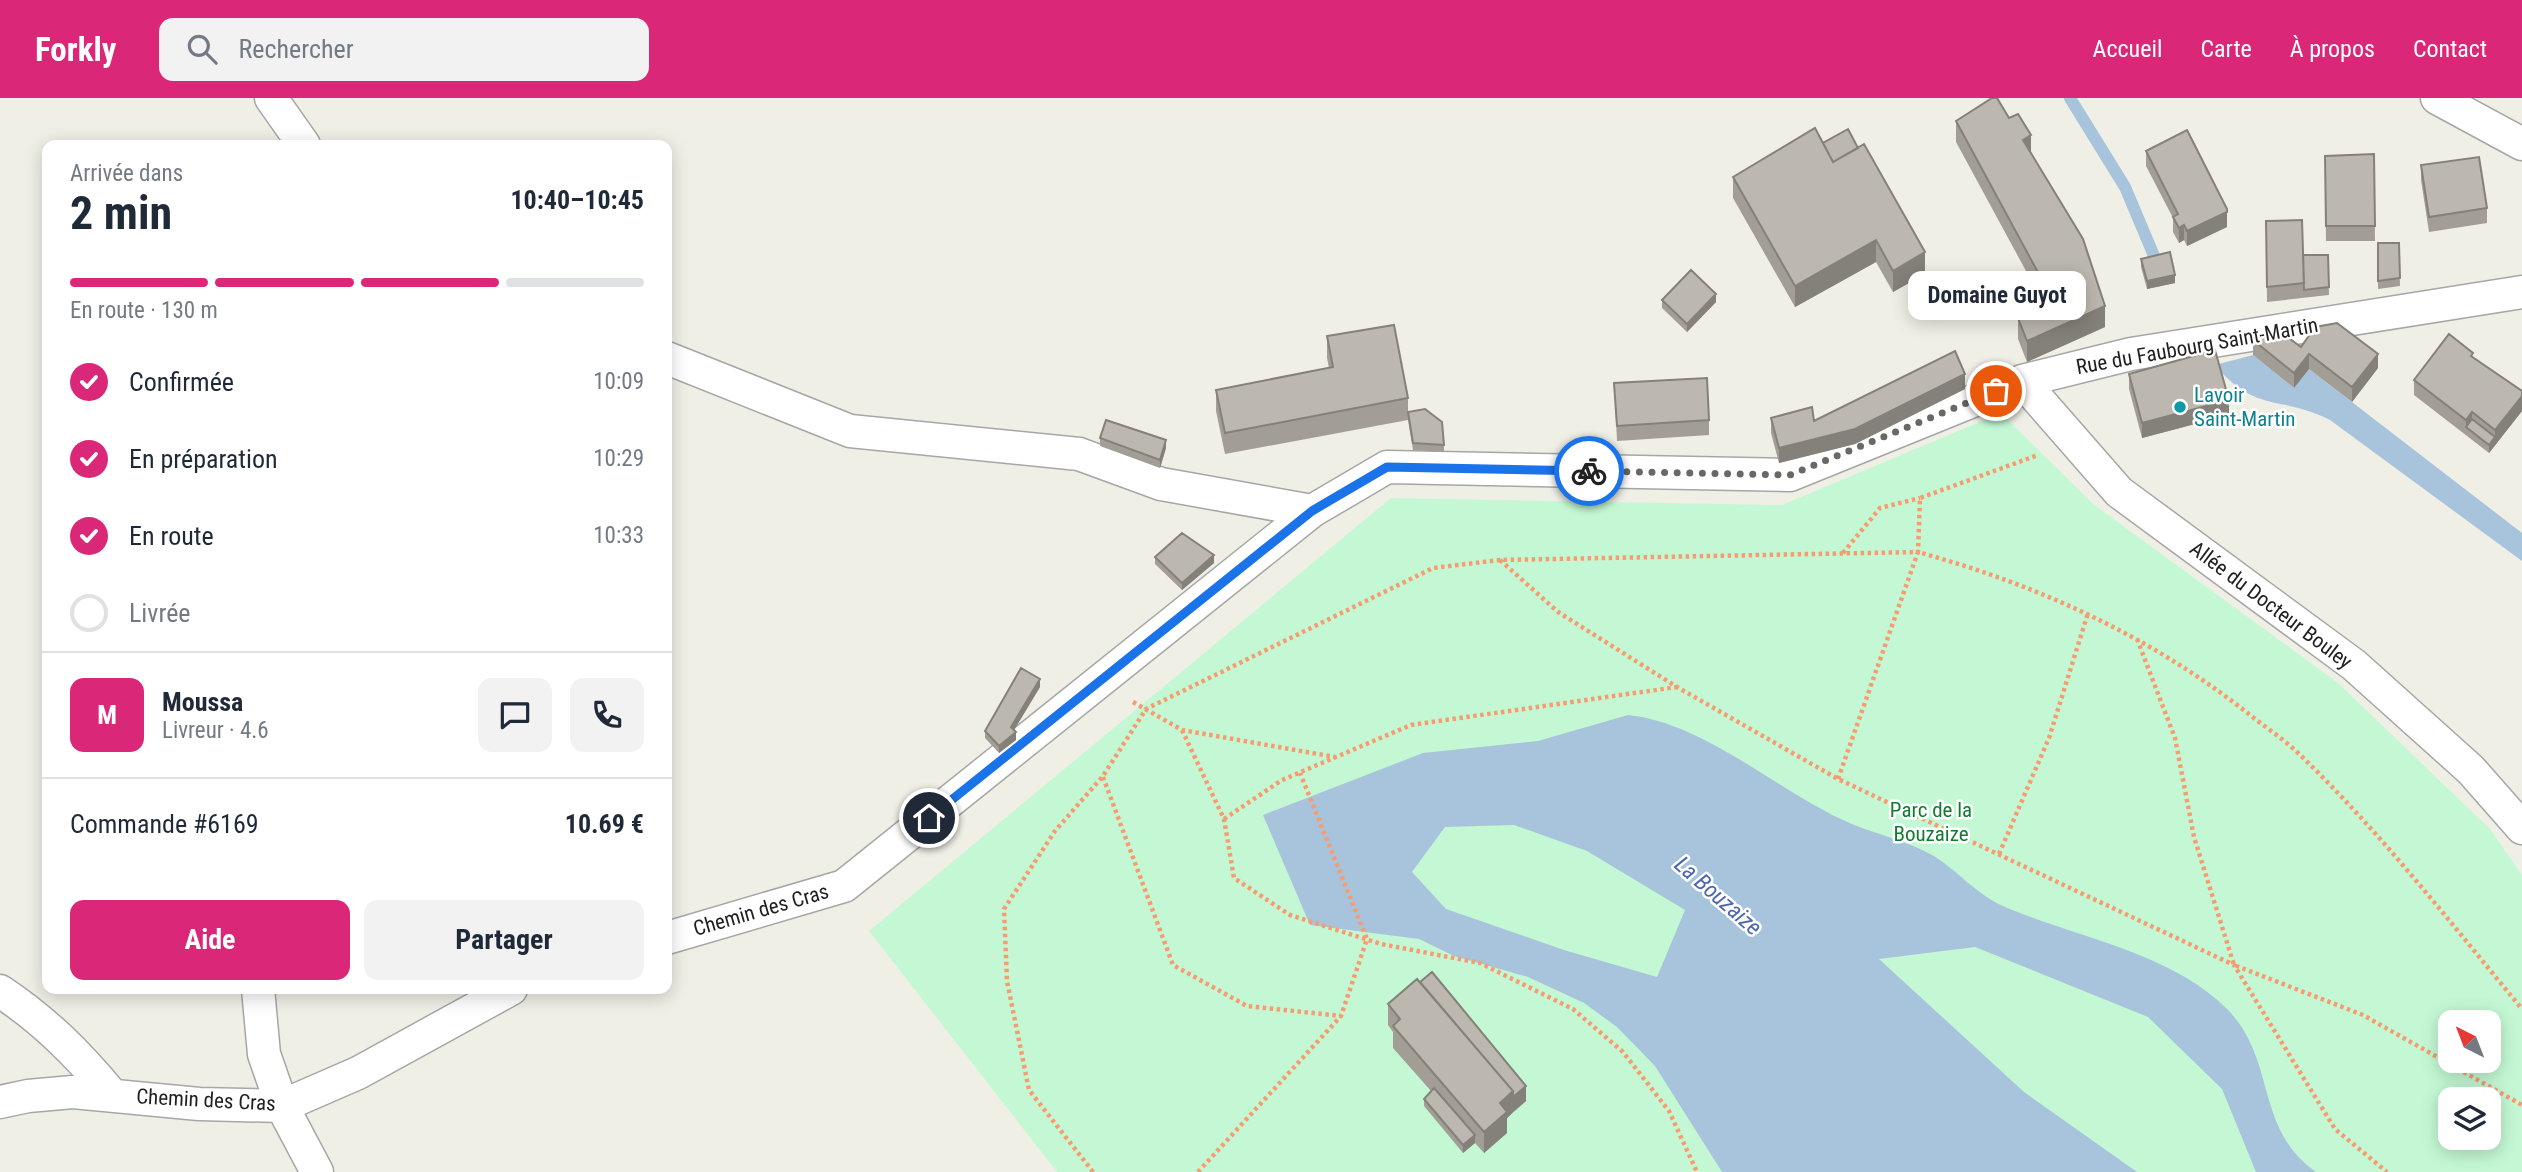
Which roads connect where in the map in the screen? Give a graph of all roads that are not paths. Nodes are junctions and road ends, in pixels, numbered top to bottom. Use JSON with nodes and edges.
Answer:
{"nodes":[{"id":1,"x":271,"y":98,"type":"edge"},
{"id":2,"x":2437,"y":98,"type":"edge"},
{"id":3,"x":300,"y":140,"type":"edge"},
{"id":4,"x":2522,"y":144,"type":"edge"},
{"id":5,"x":2522,"y":292,"type":"edge"},
{"id":6,"x":672,"y":360,"type":"edge"},
{"id":7,"x":2022,"y":381,"type":"junction"},
{"id":8,"x":1312,"y":511,"type":"junction"},
{"id":9,"x":2522,"y":828,"type":"edge"},
{"id":10,"x":672,"y":937,"type":"edge"},
{"id":11,"x":0,"y":990,"type":"edge"},
{"id":12,"x":258,"y":994,"type":"edge"},
{"id":13,"x":502,"y":994,"type":"edge"},
{"id":14,"x":113,"y":1094,"type":"junction"},
{"id":15,"x":0,"y":1102,"type":"edge"},
{"id":16,"x":282,"y":1106,"type":"junction"},
{"id":17,"x":317,"y":1172,"type":"edge"}],
"edges":[{"from":1,"to":3,"type":"street"},
{"from":2,"to":4,"type":"street"},
{"from":5,"to":7,"type":"street","name":"Rue du Faubourg Saint-Martin"},
{"from":6,"to":8,"type":"street"},
{"from":7,"to":8,"type":"street","name":"Rue du Faubourg Saint-Martin"},
{"from":7,"to":9,"type":"street","name":"Allée du Docteur Bouley"},
{"from":8,"to":10,"type":"street","name":"Chemin des Cras"},
{"from":11,"to":14,"type":"street"},
{"from":12,"to":16,"type":"street"},
{"from":13,"to":16,"type":"street","name":"Chemin des Cras"},
{"from":14,"to":15,"type":"street","name":"Chemin des Cras"},
{"from":14,"to":16,"type":"street","name":"Chemin des Cras"},
{"from":16,"to":17,"type":"street"}]}
